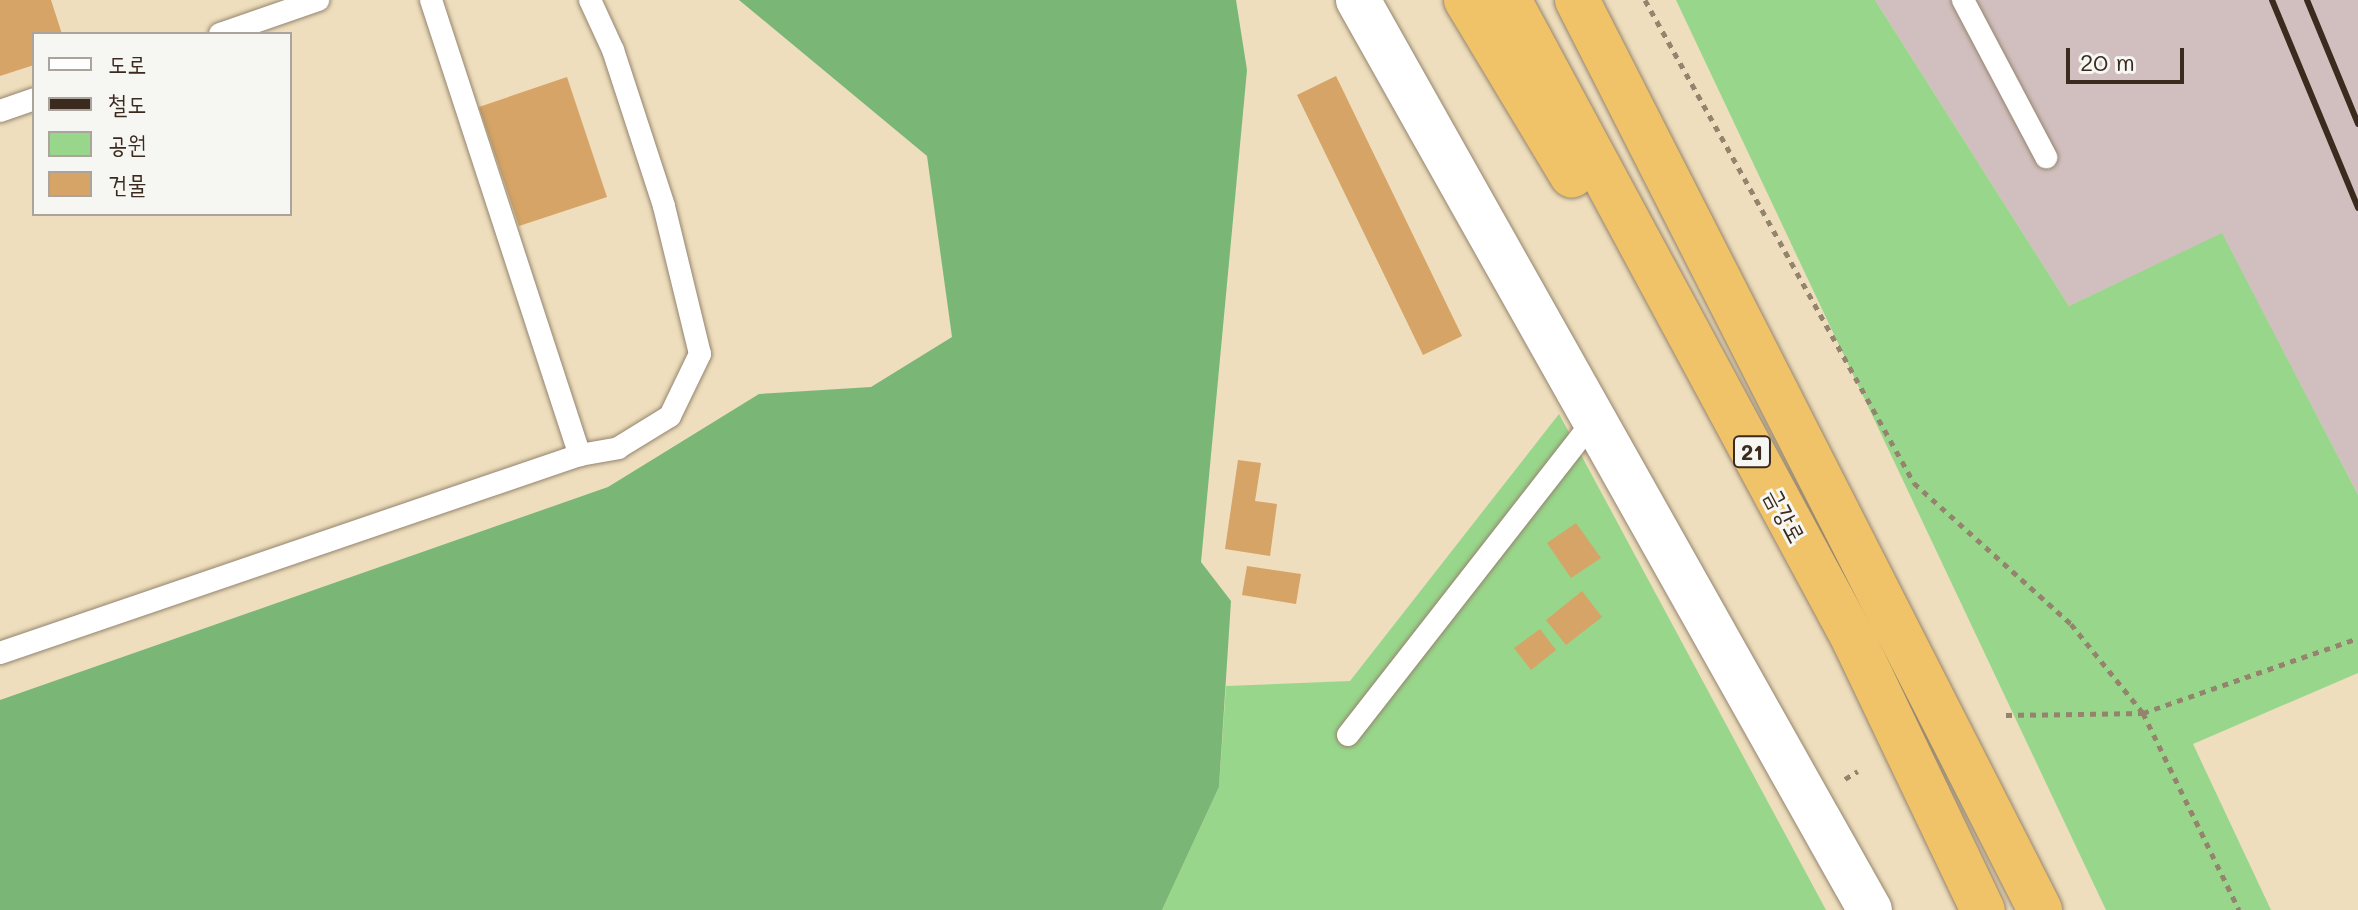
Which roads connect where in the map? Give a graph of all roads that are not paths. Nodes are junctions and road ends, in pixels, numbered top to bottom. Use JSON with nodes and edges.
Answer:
{"nodes":[{"id":1,"x":318,"y":0,"type":"edge"},
{"id":2,"x":431,"y":0,"type":"edge"},
{"id":3,"x":590,"y":0,"type":"edge"},
{"id":4,"x":1358,"y":0,"type":"edge"},
{"id":5,"x":1466,"y":0,"type":"edge"},
{"id":6,"x":1509,"y":0,"type":"edge"},
{"id":7,"x":1963,"y":0,"type":"edge"},
{"id":8,"x":1583,"y":7,"type":"edge"},
{"id":9,"x":226,"y":32,"type":"edge"},
{"id":10,"x":32,"y":100,"type":"edge"},
{"id":11,"x":0,"y":111,"type":"edge"},
{"id":12,"x":2046,"y":157,"type":"dead end"},
{"id":13,"x":1596,"y":418,"type":"junction"},
{"id":14,"x":580,"y":455,"type":"junction"},
{"id":15,"x":0,"y":653,"type":"edge"},
{"id":16,"x":1896,"y":730,"type":"junction"},
{"id":17,"x":1348,"y":735,"type":"dead end"},
{"id":18,"x":1870,"y":910,"type":"edge"},
{"id":19,"x":1983,"y":910,"type":"edge"},
{"id":20,"x":2040,"y":910,"type":"edge"}],
"edges":[{"from":1,"to":9,"type":"lane"},
{"from":2,"to":14,"type":"lane"},
{"from":3,"to":14,"type":"lane"},
{"from":4,"to":13,"type":"street"},
{"from":5,"to":16,"type":"highway"},
{"from":6,"to":16,"type":"highway","name":"금강로","number":"21"},
{"from":7,"to":12,"type":"lane"},
{"from":8,"to":20,"type":"highway","name":"금강로","number":"21"},
{"from":10,"to":11,"type":"lane"},
{"from":13,"to":17,"type":"lane"},
{"from":13,"to":18,"type":"street"},
{"from":14,"to":15,"type":"lane"},
{"from":16,"to":19,"type":"highway","name":"금강로","number":"21"}]}
